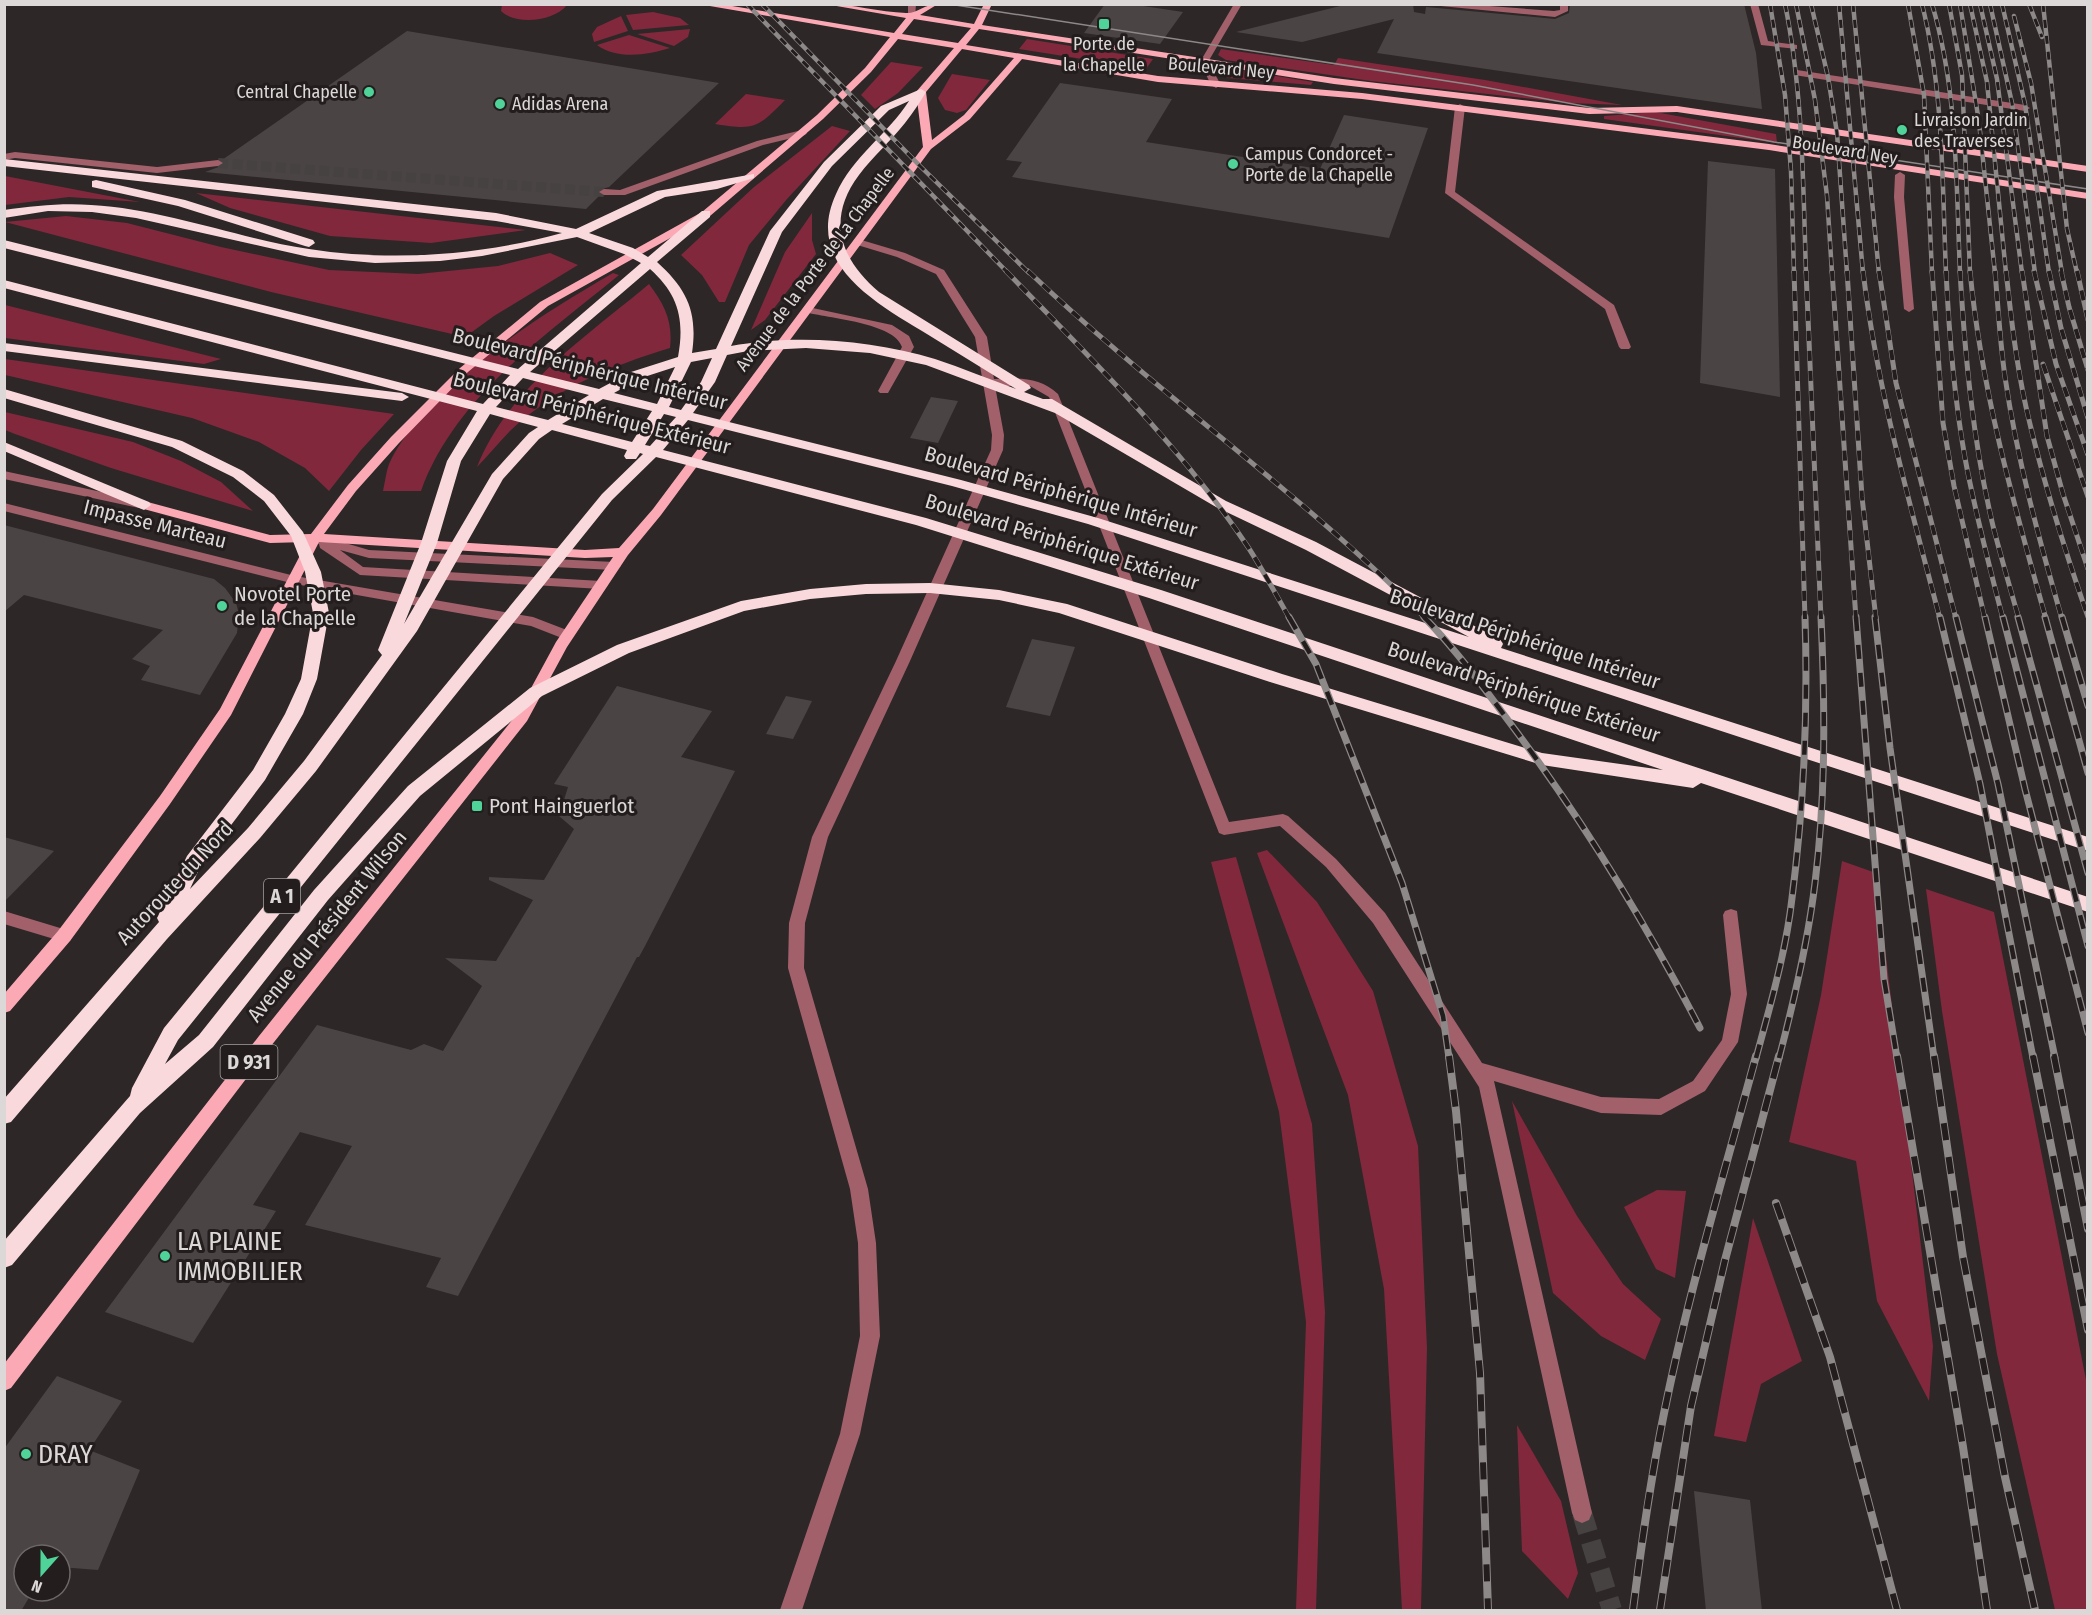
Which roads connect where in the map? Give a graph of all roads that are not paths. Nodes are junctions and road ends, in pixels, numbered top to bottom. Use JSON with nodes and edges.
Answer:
{"nodes":[{"id":1,"x":702,"y":4,"type":"edge"},
{"id":2,"x":829,"y":4,"type":"edge"},
{"id":3,"x":912,"y":4,"type":"edge"},
{"id":4,"x":934,"y":4,"type":"edge"},
{"id":5,"x":988,"y":4,"type":"edge"},
{"id":6,"x":1238,"y":4,"type":"edge"},
{"id":7,"x":1424,"y":4,"type":"edge"},
{"id":8,"x":1564,"y":4,"type":"edge"},
{"id":9,"x":1754,"y":4,"type":"edge"},
{"id":10,"x":844,"y":6,"type":"edge"},
{"id":11,"x":912,"y":16,"type":"junction"},
{"id":12,"x":978,"y":25,"type":"junction"},
{"id":13,"x":896,"y":37,"type":"junction"},
{"id":14,"x":959,"y":47,"type":"junction"},
{"id":15,"x":1794,"y":47,"type":"dead end"},
{"id":16,"x":1019,"y":57,"type":"junction"},
{"id":17,"x":1204,"y":62,"type":"junction"},
{"id":18,"x":1797,"y":74,"type":"dead end"},
{"id":19,"x":1216,"y":85,"type":"junction"},
{"id":20,"x":921,"y":92,"type":"junction"},
{"id":21,"x":1460,"y":107,"type":"junction"},
{"id":22,"x":2025,"y":108,"type":"dead end"},
{"id":23,"x":1705,"y":114,"type":"junction"},
{"id":24,"x":1598,"y":125,"type":"junction"},
{"id":25,"x":802,"y":133,"type":"junction"},
{"id":26,"x":928,"y":147,"type":"junction"},
{"id":27,"x":4,"y":157,"type":"edge"},
{"id":28,"x":4,"y":162,"type":"edge"},
{"id":29,"x":218,"y":163,"type":"tunnel mouth"},
{"id":30,"x":4,"y":167,"type":"edge"},
{"id":31,"x":2088,"y":169,"type":"edge"},
{"id":32,"x":1900,"y":175,"type":"junction"},
{"id":33,"x":750,"y":176,"type":"junction"},
{"id":34,"x":2088,"y":177,"type":"edge"},
{"id":35,"x":604,"y":192,"type":"tunnel mouth"},
{"id":36,"x":2088,"y":196,"type":"edge"},
{"id":37,"x":2088,"y":204,"type":"edge"},
{"id":38,"x":4,"y":214,"type":"edge"},
{"id":39,"x":706,"y":214,"type":"junction"},
{"id":40,"x":858,"y":242,"type":"junction"},
{"id":41,"x":4,"y":244,"type":"edge"},
{"id":42,"x":353,"y":258,"type":"junction"},
{"id":43,"x":4,"y":284,"type":"edge"},
{"id":44,"x":1909,"y":309,"type":"dead end"},
{"id":45,"x":808,"y":310,"type":"junction"},
{"id":46,"x":4,"y":347,"type":"edge"},
{"id":47,"x":1625,"y":347,"type":"dead end"},
{"id":48,"x":989,"y":382,"type":"junction"},
{"id":49,"x":884,"y":391,"type":"dead end"},
{"id":50,"x":4,"y":393,"type":"edge"},
{"id":51,"x":478,"y":407,"type":"junction"},
{"id":52,"x":1057,"y":409,"type":"junction"},
{"id":53,"x":4,"y":446,"type":"edge"},
{"id":54,"x":4,"y":475,"type":"edge"},
{"id":55,"x":607,"y":497,"type":"junction"},
{"id":56,"x":144,"y":505,"type":"junction"},
{"id":57,"x":4,"y":507,"type":"edge"},
{"id":58,"x":315,"y":538,"type":"junction"},
{"id":59,"x":623,"y":552,"type":"junction"},
{"id":60,"x":614,"y":566,"type":"junction"},
{"id":61,"x":295,"y":580,"type":"junction"},
{"id":62,"x":601,"y":585,"type":"junction"},
{"id":63,"x":564,"y":640,"type":"junction"},
{"id":64,"x":1537,"y":667,"type":"junction"},
{"id":65,"x":374,"y":679,"type":"junction"},
{"id":66,"x":1740,"y":787,"type":"junction"},
{"id":67,"x":2088,"y":844,"type":"edge"},
{"id":68,"x":2088,"y":905,"type":"edge"},
{"id":69,"x":1731,"y":915,"type":"dead end"},
{"id":70,"x":4,"y":917,"type":"edge"},
{"id":71,"x":160,"y":934,"type":"junction"},
{"id":72,"x":64,"y":936,"type":"junction"},
{"id":73,"x":4,"y":1006,"type":"edge"},
{"id":74,"x":1475,"y":1068,"type":"junction"},
{"id":75,"x":133,"y":1106,"type":"junction"},
{"id":76,"x":4,"y":1115,"type":"edge"},
{"id":77,"x":4,"y":1258,"type":"edge"},
{"id":78,"x":4,"y":1381,"type":"edge"},
{"id":79,"x":1582,"y":1513,"type":"tunnel mouth"},
{"id":80,"x":791,"y":1611,"type":"edge"}],
"edges":[{"from":1,"to":13,"type":"main road","name":"Boulevard Ney"},
{"from":2,"to":10,"type":"main road","name":"Boulevard Ney"},
{"from":3,"to":11,"type":"street"},
{"from":4,"to":11,"type":"main road"},
{"from":5,"to":12,"type":"main road"},
{"from":6,"to":17,"type":"street"},
{"from":7,"to":8,"type":"street"},
{"from":9,"to":15,"type":"street"},
{"from":10,"to":11,"type":"main road","name":"Boulevard Ney"},
{"from":11,"to":12,"type":"main road","name":"Boulevard Ney"},
{"from":11,"to":13,"type":"main road"},
{"from":12,"to":14,"type":"main road"},
{"from":12,"to":17,"type":"main road","name":"Boulevard Ney"},
{"from":13,"to":14,"type":"main road","name":"Boulevard Ney"},
{"from":13,"to":25,"type":"main road"},
{"from":14,"to":16,"type":"main road","name":"Boulevard Ney"},
{"from":14,"to":20,"type":"main road"},
{"from":16,"to":19,"type":"main road","name":"Boulevard Ney"},
{"from":16,"to":26,"type":"main road","name":"Avenue de la Porte de La Chapelle"},
{"from":17,"to":19,"type":"street"},
{"from":17,"to":23,"type":"main road","name":"Boulevard Ney"},
{"from":18,"to":22,"type":"street"},
{"from":19,"to":21,"type":"main road","name":"Boulevard Ney"},
{"from":20,"to":26,"type":"main road"},
{"from":20,"to":52,"type":"highway"},
{"from":20,"to":55,"type":"highway"},
{"from":21,"to":24,"type":"main road","name":"Boulevard Ney"},
{"from":21,"to":47,"type":"street"},
{"from":23,"to":31,"type":"main road","name":"Boulevard Ney"},
{"from":23,"to":34,"type":"main road","name":"Boulevard Ney"},
{"from":24,"to":32,"type":"main road","name":"Boulevard Ney"},
{"from":24,"to":36,"type":"main road","name":"Boulevard Ney"},
{"from":25,"to":33,"type":"main road"},
{"from":25,"to":35,"type":"street"},
{"from":26,"to":40,"type":"main road","name":"Avenue de la Porte de La Chapelle"},
{"from":27,"to":29,"type":"street"},
{"from":28,"to":55,"type":"highway"},
{"from":30,"to":42,"type":"highway"},
{"from":32,"to":37,"type":"main road","name":"Boulevard Ney"},
{"from":32,"to":44,"type":"street"},
{"from":33,"to":39,"type":"main road"},
{"from":33,"to":42,"type":"highway"},
{"from":38,"to":42,"type":"highway"},
{"from":39,"to":58,"type":"main road"},
{"from":39,"to":65,"type":"highway"},
{"from":40,"to":45,"type":"main road","name":"Avenue de la Porte de La Chapelle"},
{"from":40,"to":48,"type":"street"},
{"from":41,"to":64,"type":"highway","name":"Boulevard Périphérique Intérieur"},
{"from":43,"to":51,"type":"highway","name":"Boulevard Périphérique Extérieur"},
{"from":45,"to":49,"type":"street"},
{"from":45,"to":59,"type":"main road","name":"Avenue de la Porte de La Chapelle"},
{"from":46,"to":51,"type":"highway"},
{"from":48,"to":74,"type":"street"},
{"from":48,"to":80,"type":"street"},
{"from":50,"to":71,"type":"highway"},
{"from":51,"to":66,"type":"highway","name":"Boulevard Périphérique Extérieur"},
{"from":52,"to":64,"type":"highway"},
{"from":52,"to":65,"type":"highway"},
{"from":53,"to":56,"type":"highway"},
{"from":54,"to":56,"type":"street","name":"Impasse Marteau"},
{"from":55,"to":75,"type":"highway","number":"A 1"},
{"from":56,"to":58,"type":"main road"},
{"from":57,"to":61,"type":"street","name":"Impasse Marteau"},
{"from":58,"to":59,"type":"main road"},
{"from":58,"to":60,"type":"street"},
{"from":58,"to":61,"type":"main road"},
{"from":58,"to":62,"type":"street"},
{"from":59,"to":60,"type":"main road","name":"Avenue de la Porte de La Chapelle"},
{"from":60,"to":62,"type":"main road","name":"Avenue de la Porte de La Chapelle"},
{"from":61,"to":63,"type":"street","name":"Impasse Marteau"},
{"from":61,"to":72,"type":"main road"},
{"from":62,"to":63,"type":"main road","name":"Avenue de la Porte de La Chapelle"},
{"from":63,"to":78,"type":"main road","name":"Avenue du Président Wilson","number":"D 931"},
{"from":64,"to":67,"type":"highway","name":"Boulevard Périphérique Intérieur"},
{"from":65,"to":71,"type":"highway","name":"Autoroute du Nord"},
{"from":66,"to":68,"type":"highway","name":"Boulevard Périphérique Extérieur"},
{"from":66,"to":75,"type":"highway"},
{"from":69,"to":74,"type":"street"},
{"from":70,"to":72,"type":"street"},
{"from":71,"to":76,"type":"highway","name":"Autoroute du Nord"},
{"from":72,"to":73,"type":"main road"},
{"from":74,"to":79,"type":"street"},
{"from":75,"to":77,"type":"highway","number":"A 1"}]}
